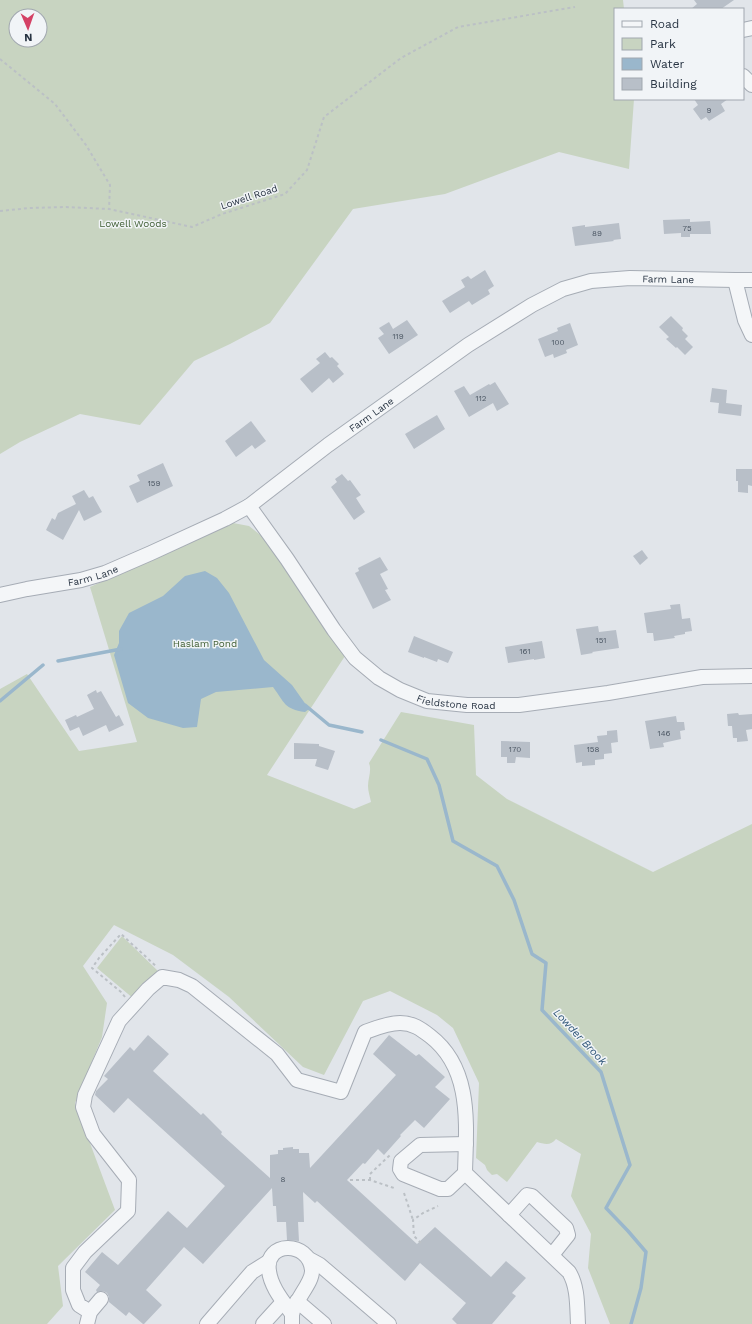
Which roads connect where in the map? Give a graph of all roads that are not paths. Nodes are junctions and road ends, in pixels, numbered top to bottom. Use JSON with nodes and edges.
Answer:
{"nodes":[{"id":1,"x":744,"y":77,"type":"edge"},
{"id":2,"x":752,"y":85,"type":"edge"},
{"id":3,"x":752,"y":278,"type":"edge"},
{"id":4,"x":735,"y":280,"type":"junction"},
{"id":5,"x":752,"y":335,"type":"edge"},
{"id":6,"x":249,"y":506,"type":"junction"},
{"id":7,"x":0,"y":595,"type":"edge"},
{"id":8,"x":752,"y":676,"type":"edge"},
{"id":9,"x":466,"y":1144,"type":"junction"},
{"id":10,"x":465,"y":1173,"type":"junction"},
{"id":11,"x":509,"y":1215,"type":"junction"},
{"id":12,"x":552,"y":1255,"type":"junction"},
{"id":13,"x":309,"y":1259,"type":"junction"},
{"id":14,"x":268,"y":1262,"type":"junction"},
{"id":15,"x":101,"y":1299,"type":"dead end"},
{"id":16,"x":291,"y":1310,"type":"edge"},
{"id":17,"x":88,"y":1318,"type":"edge"},
{"id":18,"x":207,"y":1324,"type":"edge"},
{"id":19,"x":263,"y":1324,"type":"edge"},
{"id":20,"x":324,"y":1324,"type":"edge"},
{"id":21,"x":389,"y":1324,"type":"edge"},
{"id":22,"x":578,"y":1324,"type":"edge"}],
"edges":[{"from":1,"to":2,"type":"street"},
{"from":3,"to":4,"type":"street","name":"Farm Lane"},
{"from":4,"to":5,"type":"street"},
{"from":4,"to":6,"type":"street","name":"Farm Lane"},
{"from":6,"to":7,"type":"street","name":"Farm Lane"},
{"from":6,"to":8,"type":"street","name":"Fieldstone Road"},
{"from":9,"to":10,"type":"street"},
{"from":9,"to":10,"type":"street"},
{"from":9,"to":17,"type":"street"},
{"from":10,"to":11,"type":"street"},
{"from":11,"to":12,"type":"street"},
{"from":11,"to":12,"type":"street"},
{"from":12,"to":22,"type":"street"},
{"from":13,"to":14,"type":"street"},
{"from":13,"to":16,"type":"street"},
{"from":13,"to":21,"type":"street"},
{"from":14,"to":16,"type":"street"},
{"from":14,"to":18,"type":"street"},
{"from":15,"to":17,"type":"street"},
{"from":16,"to":19,"type":"street"},
{"from":16,"to":20,"type":"street"}]}
